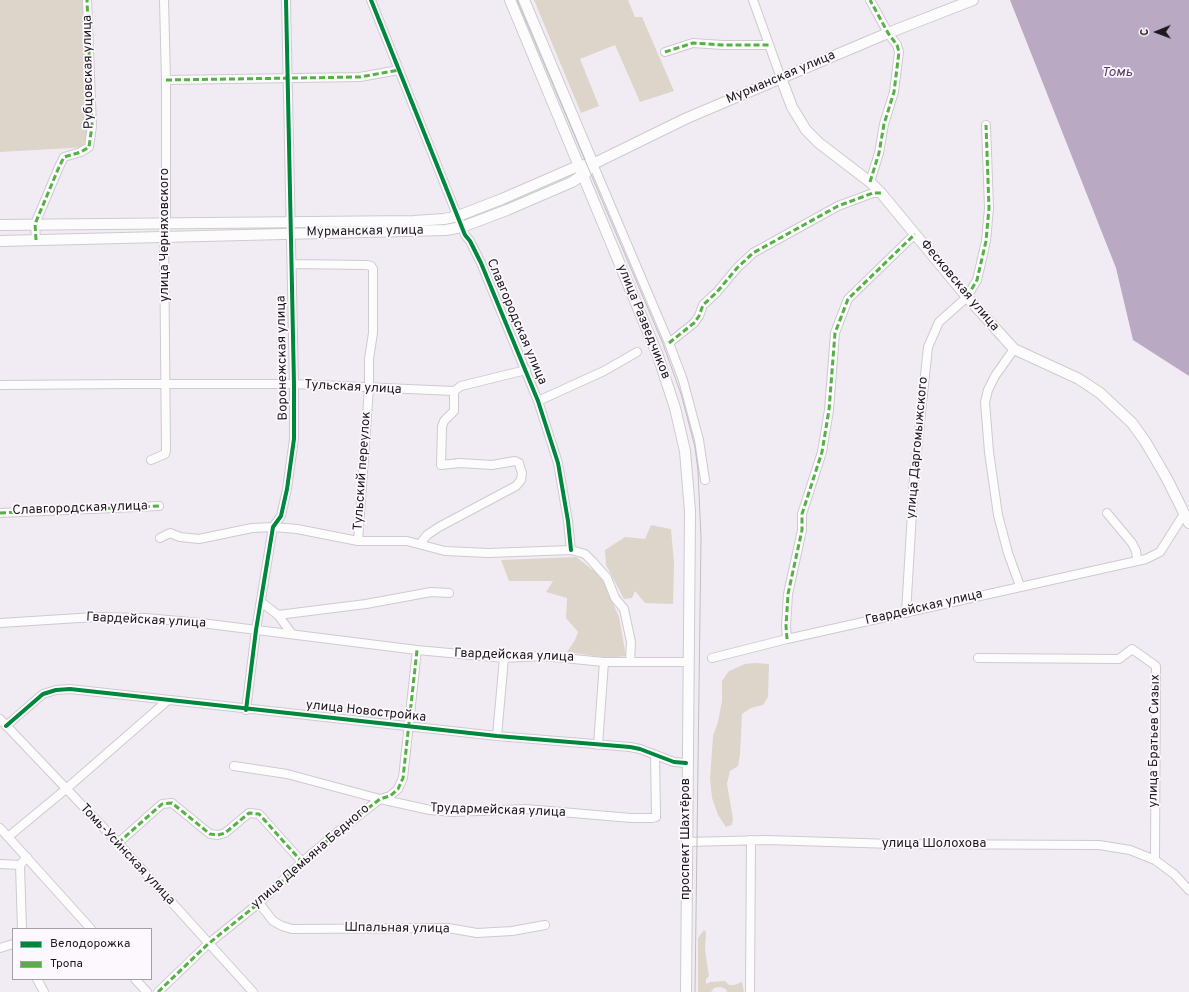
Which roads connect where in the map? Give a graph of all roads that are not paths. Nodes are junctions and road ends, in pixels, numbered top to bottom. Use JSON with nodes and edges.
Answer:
{"nodes":[{"id":1,"x":88,"y":0,"type":"edge"},
{"id":2,"x":164,"y":0,"type":"edge"},
{"id":3,"x":286,"y":0,"type":"edge"},
{"id":4,"x":371,"y":0,"type":"edge"},
{"id":5,"x":510,"y":0,"type":"edge"},
{"id":6,"x":524,"y":0,"type":"edge"},
{"id":7,"x":753,"y":0,"type":"edge"},
{"id":8,"x":870,"y":0,"type":"edge"},
{"id":9,"x":973,"y":0,"type":"edge"},
{"id":10,"x":888,"y":33,"type":"junction"},
{"id":11,"x":769,"y":45,"type":"junction"},
{"id":12,"x":665,"y":52,"type":"dead end"},
{"id":13,"x":399,"y":70,"type":"junction"},
{"id":14,"x":288,"y":78,"type":"junction"},
{"id":15,"x":781,"y":78,"type":"junction"},
{"id":16,"x":166,"y":80,"type":"junction"},
{"id":17,"x":986,"y":125,"type":"dead end"},
{"id":18,"x":592,"y":164,"type":"junction"},
{"id":19,"x":578,"y":166,"type":"junction"},
{"id":20,"x":583,"y":177,"type":"junction"},
{"id":21,"x":870,"y":182,"type":"junction"},
{"id":22,"x":881,"y":193,"type":"junction"},
{"id":23,"x":458,"y":216,"type":"junction"},
{"id":24,"x":291,"y":221,"type":"junction"},
{"id":25,"x":35,"y":224,"type":"junction"},
{"id":26,"x":166,"y":224,"type":"junction"},
{"id":27,"x":0,"y":225,"type":"edge"},
{"id":28,"x":462,"y":227,"type":"junction"},
{"id":29,"x":291,"y":234,"type":"junction"},
{"id":30,"x":915,"y":234,"type":"junction"},
{"id":31,"x":164,"y":237,"type":"junction"},
{"id":32,"x":36,"y":240,"type":"junction"},
{"id":33,"x":0,"y":241,"type":"edge"},
{"id":34,"x":292,"y":264,"type":"junction"},
{"id":35,"x":967,"y":297,"type":"junction"},
{"id":36,"x":670,"y":343,"type":"junction"},
{"id":37,"x":1014,"y":349,"type":"junction"},
{"id":38,"x":637,"y":352,"type":"dead end"},
{"id":39,"x":526,"y":370,"type":"junction"},
{"id":40,"x":294,"y":384,"type":"junction"},
{"id":41,"x":0,"y":385,"type":"edge"},
{"id":42,"x":166,"y":385,"type":"junction"},
{"id":43,"x":369,"y":388,"type":"junction"},
{"id":44,"x":454,"y":391,"type":"junction"},
{"id":45,"x":538,"y":401,"type":"junction"},
{"id":46,"x":151,"y":460,"type":"dead end"},
{"id":47,"x":705,"y":480,"type":"dead end"},
{"id":48,"x":159,"y":506,"type":"dead end"},
{"id":49,"x":0,"y":513,"type":"edge"},
{"id":50,"x":1107,"y":513,"type":"dead end"},
{"id":51,"x":1184,"y":514,"type":"junction"},
{"id":52,"x":1189,"y":524,"type":"edge"},
{"id":53,"x":274,"y":527,"type":"junction"},
{"id":54,"x":160,"y":538,"type":"dead end"},
{"id":55,"x":358,"y":541,"type":"junction"},
{"id":56,"x":420,"y":544,"type":"junction"},
{"id":57,"x":571,"y":550,"type":"junction"},
{"id":58,"x":1137,"y":559,"type":"junction"},
{"id":59,"x":1020,"y":586,"type":"junction"},
{"id":60,"x":449,"y":593,"type":"dead end"},
{"id":61,"x":260,"y":602,"type":"junction"},
{"id":62,"x":906,"y":613,"type":"junction"},
{"id":63,"x":278,"y":615,"type":"junction"},
{"id":64,"x":0,"y":623,"type":"edge"},
{"id":65,"x":256,"y":630,"type":"junction"},
{"id":66,"x":292,"y":634,"type":"junction"},
{"id":67,"x":787,"y":639,"type":"junction"},
{"id":68,"x":417,"y":650,"type":"junction"},
{"id":69,"x":504,"y":658,"type":"junction"},
{"id":70,"x":712,"y":658,"type":"dead end"},
{"id":71,"x":978,"y":658,"type":"dead end"},
{"id":72,"x":604,"y":662,"type":"junction"},
{"id":73,"x":630,"y":662,"type":"junction"},
{"id":74,"x":689,"y":662,"type":"junction"},
{"id":75,"x":167,"y":701,"type":"junction"},
{"id":76,"x":246,"y":710,"type":"junction"},
{"id":77,"x":0,"y":719,"type":"edge"},
{"id":78,"x":6,"y":726,"type":"junction"},
{"id":79,"x":410,"y":727,"type":"junction"},
{"id":80,"x":496,"y":736,"type":"junction"},
{"id":81,"x":598,"y":745,"type":"junction"},
{"id":82,"x":655,"y":755,"type":"junction"},
{"id":83,"x":686,"y":763,"type":"junction"},
{"id":84,"x":234,"y":766,"type":"dead end"},
{"id":85,"x":66,"y":789,"type":"junction"},
{"id":86,"x":380,"y":799,"type":"junction"},
{"id":87,"x":0,"y":828,"type":"edge"},
{"id":88,"x":8,"y":836,"type":"junction"},
{"id":89,"x":751,"y":840,"type":"junction"},
{"id":90,"x":686,"y":842,"type":"junction"},
{"id":91,"x":118,"y":843,"type":"junction"},
{"id":92,"x":27,"y":857,"type":"junction"},
{"id":93,"x":1155,"y":860,"type":"junction"},
{"id":94,"x":302,"y":862,"type":"junction"},
{"id":95,"x":0,"y":864,"type":"edge"},
{"id":96,"x":20,"y":866,"type":"junction"},
{"id":97,"x":1189,"y":890,"type":"edge"},
{"id":98,"x":259,"y":903,"type":"junction"},
{"id":99,"x":545,"y":925,"type":"dead end"},
{"id":100,"x":22,"y":928,"type":"edge"},
{"id":101,"x":90,"y":928,"type":"edge"},
{"id":102,"x":12,"y":944,"type":"edge"},
{"id":103,"x":208,"y":944,"type":"junction"},
{"id":104,"x":0,"y":948,"type":"edge"},
{"id":105,"x":38,"y":980,"type":"edge"},
{"id":106,"x":136,"y":980,"type":"edge"},
{"id":107,"x":44,"y":992,"type":"edge"},
{"id":108,"x":146,"y":992,"type":"edge"},
{"id":109,"x":158,"y":992,"type":"edge"},
{"id":110,"x":253,"y":992,"type":"edge"},
{"id":111,"x":686,"y":992,"type":"edge"},
{"id":112,"x":750,"y":992,"type":"edge"}],
"edges":[{"from":1,"to":25,"type":"street","name":"Рубцовская улица"},
{"from":2,"to":16,"type":"street","name":"улица Черняховского"},
{"from":3,"to":14,"type":"street","name":"Воронежская улица"},
{"from":4,"to":13,"type":"street","name":"Славгородская улица"},
{"from":5,"to":19,"type":"main road","name":"улица Разведчиков"},
{"from":6,"to":18,"type":"main road","name":"улица Разведчиков"},
{"from":7,"to":11,"type":"street"},
{"from":8,"to":10,"type":"street"},
{"from":9,"to":10,"type":"main road","name":"Мурманская улица"},
{"from":10,"to":15,"type":"main road","name":"Мурманская улица"},
{"from":10,"to":21,"type":"street"},
{"from":11,"to":12,"type":"street"},
{"from":11,"to":15,"type":"street"},
{"from":13,"to":14,"type":"street"},
{"from":13,"to":23,"type":"street","name":"Славгородская улица"},
{"from":14,"to":16,"type":"street"},
{"from":14,"to":24,"type":"street","name":"Воронежская улица"},
{"from":15,"to":18,"type":"main road","name":"Мурманская улица"},
{"from":15,"to":21,"type":"main road","name":"Фесковская улица"},
{"from":16,"to":26,"type":"street","name":"улица Черняховского"},
{"from":17,"to":35,"type":"street","name":"улица Даргомыжского"},
{"from":18,"to":19,"type":"main road","name":"Мурманская улица"},
{"from":18,"to":20,"type":"main road","name":"Мурманская улица"},
{"from":18,"to":36,"type":"street","name":"улица Разведчиков"},
{"from":19,"to":20,"type":"main road","name":"улица Разведчиков"},
{"from":19,"to":23,"type":"main road","name":"Мурманская улица"},
{"from":20,"to":28,"type":"main road","name":"Мурманская улица"},
{"from":20,"to":74,"type":"main road","name":"улица Разведчиков"},
{"from":21,"to":22,"type":"main road","name":"Фесковская улица"},
{"from":22,"to":30,"type":"main road","name":"Фесковская улица"},
{"from":22,"to":36,"type":"street"},
{"from":23,"to":24,"type":"main road","name":"Мурманская улица"},
{"from":23,"to":28,"type":"street","name":"Славгородская улица"},
{"from":24,"to":26,"type":"main road","name":"Мурманская улица"},
{"from":24,"to":29,"type":"street","name":"Воронежская улица"},
{"from":25,"to":26,"type":"main road","name":"Мурманская улица"},
{"from":25,"to":27,"type":"main road","name":"Мурманская улица"},
{"from":25,"to":32,"type":"street","name":"Рубцовская улица"},
{"from":26,"to":31,"type":"street","name":"улица Черняховского"},
{"from":28,"to":29,"type":"main road","name":"Мурманская улица"},
{"from":28,"to":39,"type":"street","name":"Славгородская улица"},
{"from":29,"to":31,"type":"main road","name":"Мурманская улица"},
{"from":29,"to":34,"type":"street","name":"Воронежская улица"},
{"from":30,"to":35,"type":"main road","name":"Фесковская улица"},
{"from":30,"to":67,"type":"street"},
{"from":31,"to":32,"type":"main road","name":"Мурманская улица"},
{"from":31,"to":42,"type":"street","name":"улица Черняховского"},
{"from":32,"to":33,"type":"main road","name":"Мурманская улица"},
{"from":34,"to":40,"type":"street","name":"Воронежская улица"},
{"from":34,"to":43,"type":"street","name":"Тульский переулок"},
{"from":35,"to":37,"type":"main road","name":"Фесковская улица"},
{"from":35,"to":62,"type":"street","name":"улица Даргомыжского"},
{"from":36,"to":47,"type":"street","name":"улица Разведчиков"},
{"from":37,"to":51,"type":"main road","name":"Фесковская улица"},
{"from":37,"to":59,"type":"street"},
{"from":38,"to":45,"type":"street"},
{"from":39,"to":44,"type":"street","name":"Тульская улица"},
{"from":39,"to":45,"type":"street","name":"Славгородская улица"},
{"from":40,"to":42,"type":"street","name":"Тульская улица"},
{"from":40,"to":43,"type":"street","name":"Тульская улица"},
{"from":40,"to":53,"type":"street","name":"Воронежская улица"},
{"from":41,"to":42,"type":"street","name":"Тульская улица"},
{"from":42,"to":46,"type":"street","name":"улица Черняховского"},
{"from":43,"to":44,"type":"street","name":"Тульская улица"},
{"from":43,"to":55,"type":"street","name":"Тульский переулок"},
{"from":44,"to":56,"type":"street"},
{"from":45,"to":57,"type":"street","name":"Славгородская улица"},
{"from":48,"to":49,"type":"street","name":"Славгородская улица"},
{"from":50,"to":58,"type":"street"},
{"from":51,"to":52,"type":"main road","name":"Фесковская улица"},
{"from":51,"to":58,"type":"street"},
{"from":53,"to":54,"type":"street"},
{"from":53,"to":55,"type":"street"},
{"from":53,"to":61,"type":"street","name":"Воронежская улица"},
{"from":55,"to":56,"type":"street"},
{"from":56,"to":57,"type":"street"},
{"from":57,"to":73,"type":"street"},
{"from":58,"to":59,"type":"street","name":"Гвардейская улица"},
{"from":59,"to":62,"type":"street","name":"Гвардейская улица"},
{"from":60,"to":63,"type":"street"},
{"from":61,"to":63,"type":"street"},
{"from":61,"to":65,"type":"street","name":"Воронежская улица"},
{"from":62,"to":67,"type":"street","name":"Гвардейская улица"},
{"from":63,"to":66,"type":"street"},
{"from":64,"to":65,"type":"street","name":"Гвардейская улица"},
{"from":65,"to":66,"type":"street","name":"Гвардейская улица"},
{"from":65,"to":76,"type":"street","name":"Воронежская улица"},
{"from":66,"to":68,"type":"street","name":"Гвардейская улица"},
{"from":67,"to":70,"type":"street","name":"Гвардейская улица"},
{"from":68,"to":69,"type":"street","name":"Гвардейская улица"},
{"from":68,"to":79,"type":"street","name":"улица Демьяна Бедного"},
{"from":69,"to":72,"type":"street","name":"Гвардейская улица"},
{"from":69,"to":80,"type":"street"},
{"from":71,"to":93,"type":"street","name":"улица Братьев Сизых"},
{"from":72,"to":73,"type":"street","name":"Гвардейская улица"},
{"from":72,"to":81,"type":"street"},
{"from":73,"to":74,"type":"street","name":"Гвардейская улица"},
{"from":74,"to":83,"type":"main road","name":"проспект Шахтёров"},
{"from":75,"to":76,"type":"street","name":"улица Новостройка"},
{"from":75,"to":78,"type":"street","name":"улица Новостройка"},
{"from":75,"to":85,"type":"street"},
{"from":76,"to":79,"type":"street","name":"улица Новостройка"},
{"from":77,"to":78,"type":"street","name":"Томь-Усинская улица"},
{"from":78,"to":85,"type":"street","name":"Томь-Усинская улица"},
{"from":79,"to":80,"type":"street","name":"улица Новостройка"},
{"from":79,"to":86,"type":"street","name":"улица Демьяна Бедного"},
{"from":80,"to":81,"type":"street","name":"улица Новостройка"},
{"from":81,"to":82,"type":"street","name":"улица Новостройка"},
{"from":82,"to":83,"type":"street","name":"улица Новостройка"},
{"from":82,"to":86,"type":"street","name":"Трудармейская улица"},
{"from":83,"to":90,"type":"main road","name":"проспект Шахтёров"},
{"from":84,"to":86,"type":"street","name":"Трудармейская улица"},
{"from":85,"to":88,"type":"street"},
{"from":85,"to":91,"type":"street","name":"Томь-Усинская улица"},
{"from":86,"to":94,"type":"street","name":"улица Демьяна Бедного"},
{"from":87,"to":88,"type":"street"},
{"from":88,"to":92,"type":"street"},
{"from":89,"to":90,"type":"street","name":"улица Шолохова"},
{"from":89,"to":93,"type":"street","name":"улица Шолохова"},
{"from":89,"to":112,"type":"street"},
{"from":90,"to":111,"type":"main road","name":"проспект Шахтёров"},
{"from":91,"to":94,"type":"street"},
{"from":91,"to":103,"type":"street","name":"Томь-Усинская улица"},
{"from":92,"to":96,"type":"street"},
{"from":92,"to":101,"type":"street"},
{"from":93,"to":97,"type":"street","name":"улица Шолохова"},
{"from":94,"to":98,"type":"street","name":"улица Демьяна Бедного"},
{"from":95,"to":96,"type":"street"},
{"from":96,"to":100,"type":"street"},
{"from":98,"to":99,"type":"street","name":"Шпальная улица"},
{"from":98,"to":103,"type":"street","name":"улица Демьяна Бедного"},
{"from":102,"to":104,"type":"street"},
{"from":103,"to":109,"type":"street","name":"улица Демьяна Бедного"},
{"from":103,"to":110,"type":"street","name":"Томь-Усинская улица"},
{"from":105,"to":107,"type":"street"},
{"from":106,"to":108,"type":"street"}]}
